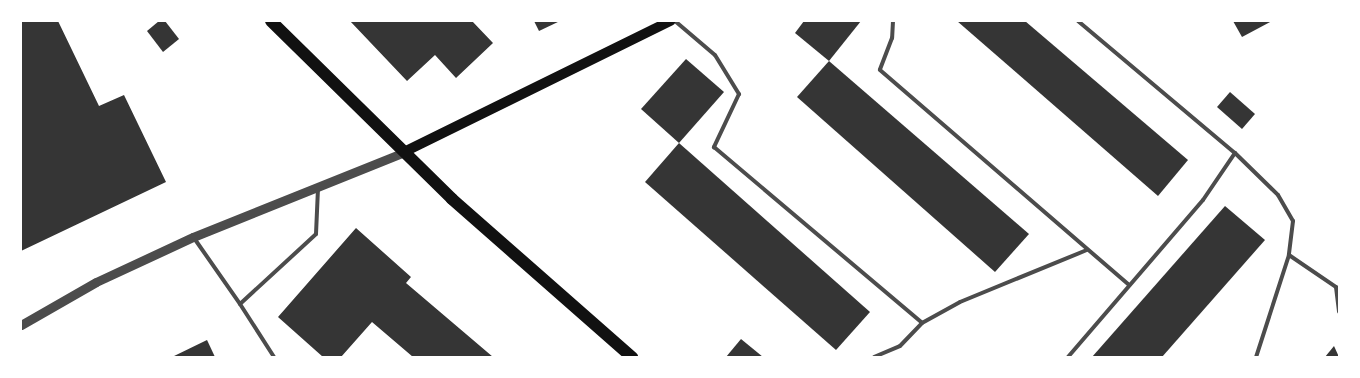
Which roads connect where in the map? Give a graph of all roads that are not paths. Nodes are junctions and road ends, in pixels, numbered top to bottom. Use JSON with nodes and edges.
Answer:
{"nodes":[{"id":1,"x":271,"y":21,"type":"edge"},
{"id":2,"x":670,"y":21,"type":"edge"},
{"id":3,"x":675,"y":21,"type":"edge"},
{"id":4,"x":893,"y":21,"type":"edge"},
{"id":5,"x":1078,"y":21,"type":"edge"},
{"id":6,"x":404,"y":152,"type":"junction"},
{"id":7,"x":1235,"y":153,"type":"junction"},
{"id":8,"x":318,"y":184,"type":"junction"},
{"id":9,"x":192,"y":236,"type":"junction"},
{"id":10,"x":1087,"y":250,"type":"junction"},
{"id":11,"x":1289,"y":255,"type":"junction"},
{"id":12,"x":1128,"y":284,"type":"junction"},
{"id":13,"x":240,"y":304,"type":"junction"},
{"id":14,"x":1339,"y":312,"type":"edge"},
{"id":15,"x":922,"y":323,"type":"junction"},
{"id":16,"x":21,"y":325,"type":"edge"},
{"id":17,"x":274,"y":357,"type":"edge"},
{"id":18,"x":632,"y":357,"type":"edge"},
{"id":19,"x":874,"y":357,"type":"edge"},
{"id":20,"x":1068,"y":357,"type":"edge"},
{"id":21,"x":1256,"y":357,"type":"edge"}],
"edges":[{"from":1,"to":6,"type":"main road"},
{"from":2,"to":6,"type":"main road"},
{"from":3,"to":15,"type":"lane"},
{"from":4,"to":10,"type":"lane"},
{"from":5,"to":7,"type":"lane"},
{"from":6,"to":8,"type":"street"},
{"from":6,"to":18,"type":"main road"},
{"from":7,"to":11,"type":"lane"},
{"from":7,"to":12,"type":"lane"},
{"from":8,"to":9,"type":"street"},
{"from":8,"to":13,"type":"lane"},
{"from":9,"to":13,"type":"lane"},
{"from":9,"to":16,"type":"street"},
{"from":10,"to":12,"type":"lane"},
{"from":10,"to":15,"type":"lane"},
{"from":11,"to":14,"type":"lane"},
{"from":11,"to":21,"type":"lane"},
{"from":12,"to":20,"type":"lane"},
{"from":13,"to":17,"type":"lane"},
{"from":15,"to":19,"type":"lane"}]}
